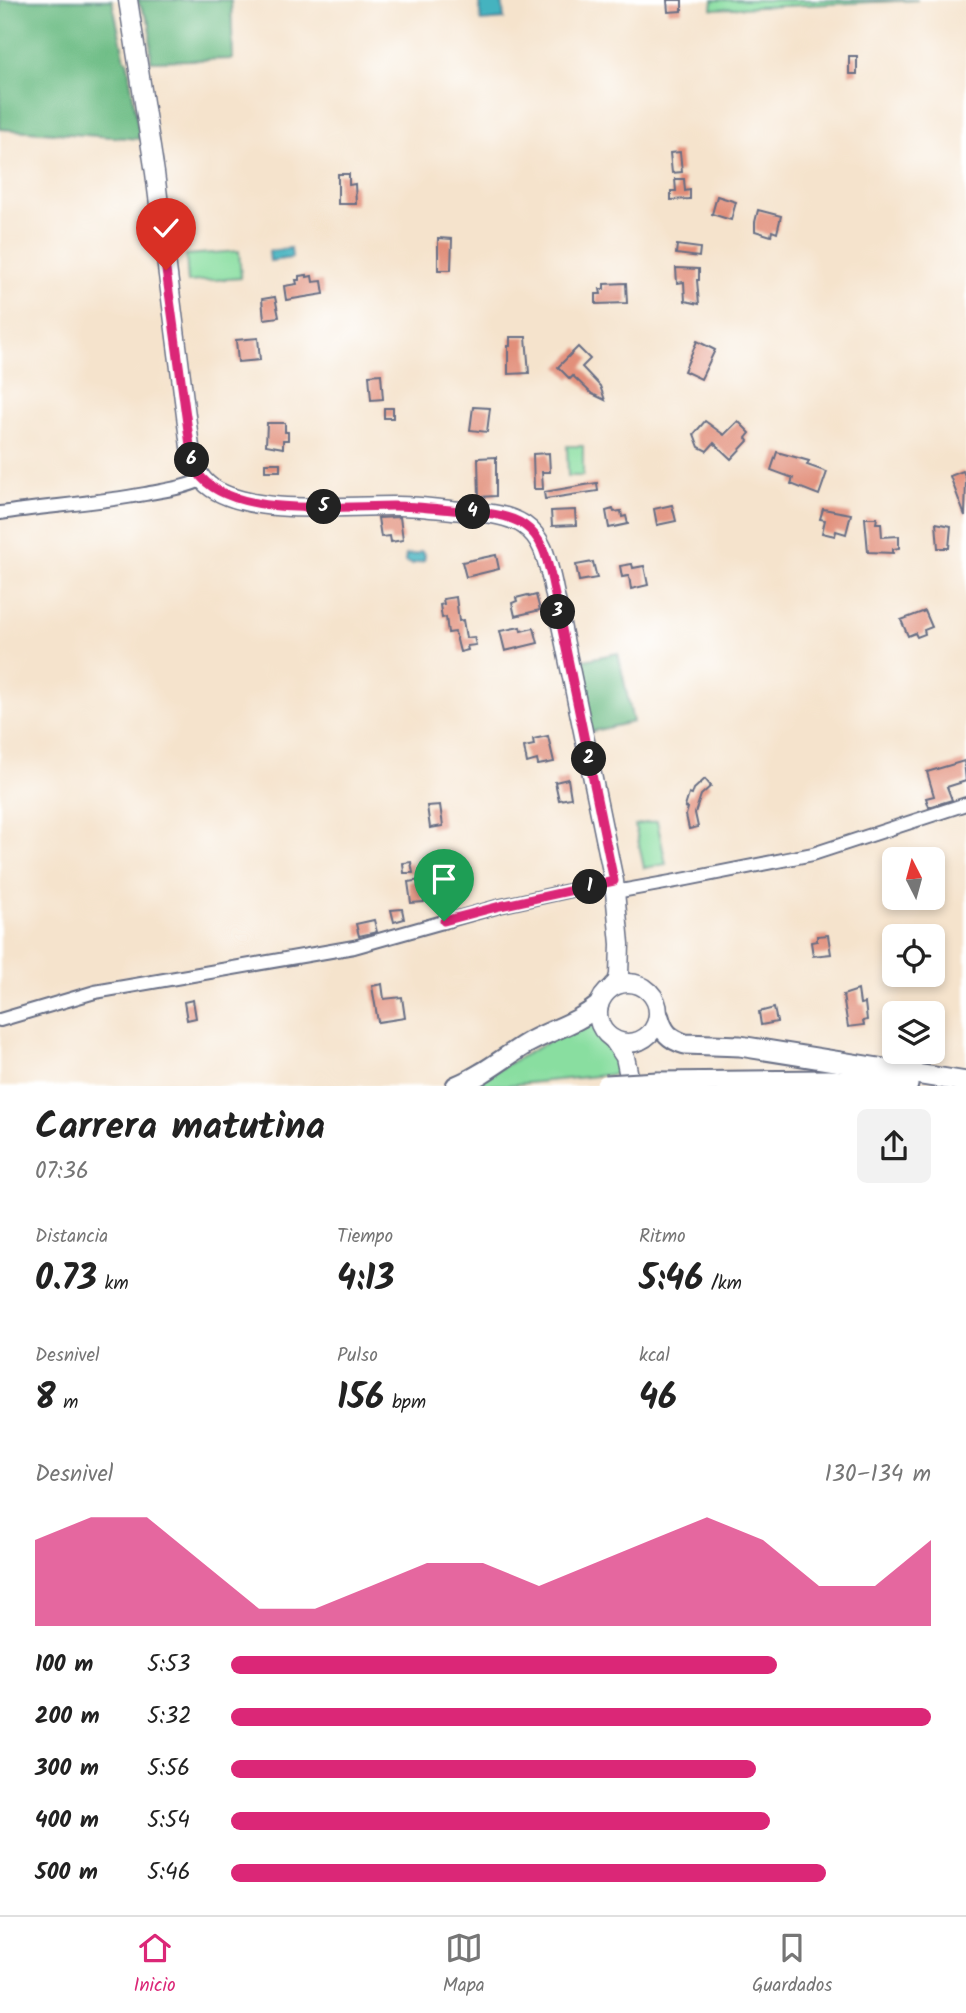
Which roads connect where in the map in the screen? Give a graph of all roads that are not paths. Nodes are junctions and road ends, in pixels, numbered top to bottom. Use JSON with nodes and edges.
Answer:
{"nodes":[{"id":1,"x":128,"y":0,"type":"edge"},
{"id":2,"x":203,"y":479,"type":"junction"},
{"id":3,"x":0,"y":513,"type":"edge"},
{"id":4,"x":966,"y":804,"type":"edge"},
{"id":5,"x":614,"y":887,"type":"junction"},
{"id":6,"x":620,"y":944,"type":"junction"},
{"id":7,"x":640,"y":984,"type":"junction"},
{"id":8,"x":613,"y":986,"type":"junction"},
{"id":9,"x":598,"y":1006,"type":"junction"},
{"id":10,"x":659,"y":1017,"type":"junction"},
{"id":11,"x":0,"y":1020,"type":"edge"},
{"id":12,"x":612,"y":1039,"type":"junction"},
{"id":13,"x":644,"y":1039,"type":"junction"},
{"id":14,"x":966,"y":1082,"type":"edge"},
{"id":15,"x":607,"y":1085,"type":"edge"},
{"id":16,"x":456,"y":1086,"type":"edge"},
{"id":17,"x":595,"y":1086,"type":"edge"},
{"id":18,"x":632,"y":1086,"type":"edge"},
{"id":19,"x":913,"y":1086,"type":"edge"}],
"edges":[{"from":1,"to":2,"type":"main road"},
{"from":2,"to":3,"type":"street"},
{"from":2,"to":5,"type":"main road"},
{"from":4,"to":5,"type":"street"},
{"from":5,"to":6,"type":"main road"},
{"from":5,"to":11,"type":"street"},
{"from":6,"to":7,"type":"main road"},
{"from":6,"to":8,"type":"main road"},
{"from":7,"to":8,"type":"main road"},
{"from":7,"to":10,"type":"main road"},
{"from":8,"to":9,"type":"main road"},
{"from":9,"to":12,"type":"main road"},
{"from":9,"to":16,"type":"main road"},
{"from":10,"to":13,"type":"main road"},
{"from":10,"to":14,"type":"main road"},
{"from":12,"to":13,"type":"main road"},
{"from":12,"to":18,"type":"main road"},
{"from":13,"to":18,"type":"main road"},
{"from":15,"to":17,"type":"main road"},
{"from":15,"to":19,"type":"main road","bridge":true}]}
